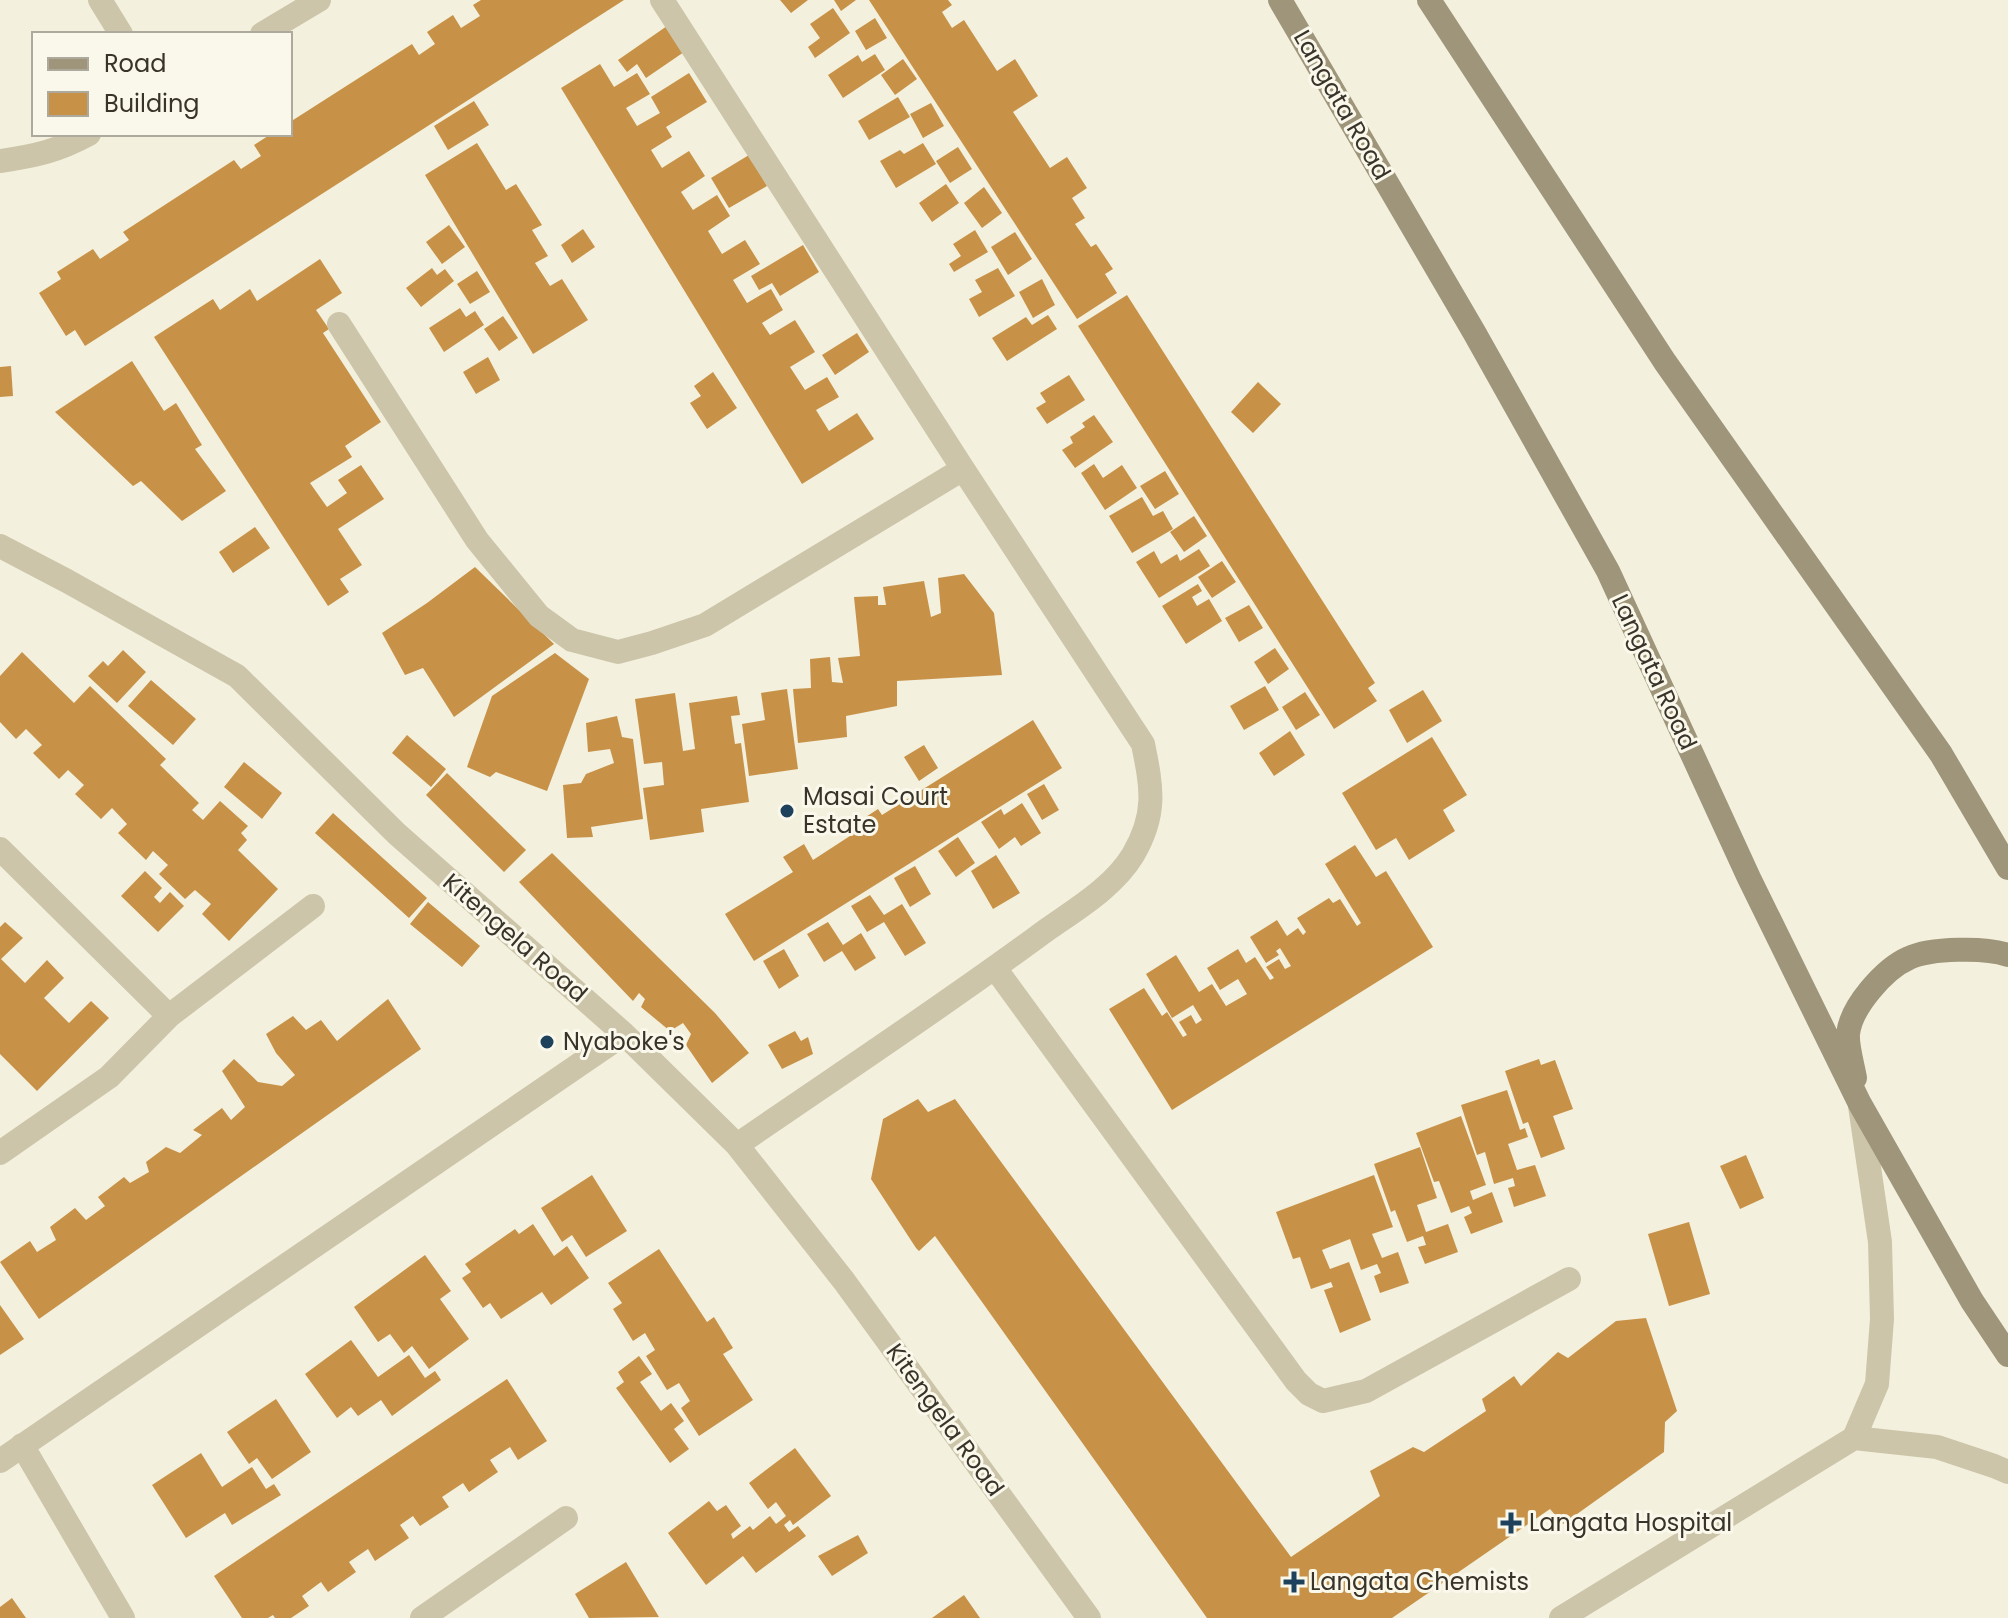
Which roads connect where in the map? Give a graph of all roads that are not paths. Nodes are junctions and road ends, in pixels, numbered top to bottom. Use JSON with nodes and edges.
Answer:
{"nodes":[{"id":1,"x":100,"y":0,"type":"edge"},
{"id":2,"x":319,"y":0,"type":"edge"},
{"id":3,"x":662,"y":0,"type":"edge"},
{"id":4,"x":1280,"y":0,"type":"edge"},
{"id":5,"x":1429,"y":0,"type":"edge"},
{"id":6,"x":120,"y":32,"type":"edge"},
{"id":7,"x":265,"y":32,"type":"edge"},
{"id":8,"x":85,"y":136,"type":"edge"},
{"id":9,"x":0,"y":161,"type":"edge"},
{"id":10,"x":339,"y":324,"type":"dead end"},
{"id":11,"x":963,"y":469,"type":"junction"},
{"id":12,"x":0,"y":546,"type":"edge"},
{"id":13,"x":0,"y":849,"type":"edge"},
{"id":14,"x":2008,"y":868,"type":"edge"},
{"id":15,"x":313,"y":906,"type":"dead end"},
{"id":16,"x":2008,"y":955,"type":"edge"},
{"id":17,"x":995,"y":968,"type":"junction"},
{"id":18,"x":169,"y":1016,"type":"junction"},
{"id":19,"x":624,"y":1034,"type":"junction"},
{"id":20,"x":1860,"y":1104,"type":"junction"},
{"id":21,"x":737,"y":1145,"type":"junction"},
{"id":22,"x":0,"y":1153,"type":"edge"},
{"id":23,"x":1569,"y":1279,"type":"dead end"},
{"id":24,"x":2008,"y":1355,"type":"edge"},
{"id":25,"x":1854,"y":1438,"type":"junction"},
{"id":26,"x":22,"y":1445,"type":"junction"},
{"id":27,"x":0,"y":1461,"type":"edge"},
{"id":28,"x":2008,"y":1472,"type":"edge"},
{"id":29,"x":566,"y":1518,"type":"dead end"},
{"id":30,"x":123,"y":1618,"type":"edge"},
{"id":31,"x":422,"y":1618,"type":"edge"},
{"id":32,"x":1089,"y":1618,"type":"edge"},
{"id":33,"x":1561,"y":1618,"type":"edge"}],
"edges":[{"from":1,"to":6,"type":"street"},
{"from":2,"to":7,"type":"street"},
{"from":3,"to":11,"type":"street"},
{"from":4,"to":20,"type":"main road","name":"Langata Road"},
{"from":5,"to":14,"type":"main road"},
{"from":8,"to":9,"type":"street"},
{"from":10,"to":11,"type":"street"},
{"from":11,"to":17,"type":"street"},
{"from":12,"to":19,"type":"street","name":"Kitengela Road"},
{"from":13,"to":18,"type":"street"},
{"from":15,"to":18,"type":"street"},
{"from":16,"to":20,"type":"main road"},
{"from":17,"to":21,"type":"street"},
{"from":17,"to":23,"type":"street"},
{"from":18,"to":22,"type":"street"},
{"from":19,"to":21,"type":"street","name":"Kitengela Road"},
{"from":19,"to":26,"type":"street"},
{"from":20,"to":24,"type":"main road","name":"Langata Road"},
{"from":20,"to":25,"type":"street"},
{"from":21,"to":32,"type":"street","name":"Kitengela Road"},
{"from":25,"to":28,"type":"street"},
{"from":25,"to":33,"type":"street"},
{"from":26,"to":27,"type":"street"},
{"from":26,"to":30,"type":"street"},
{"from":29,"to":31,"type":"street"}]}
